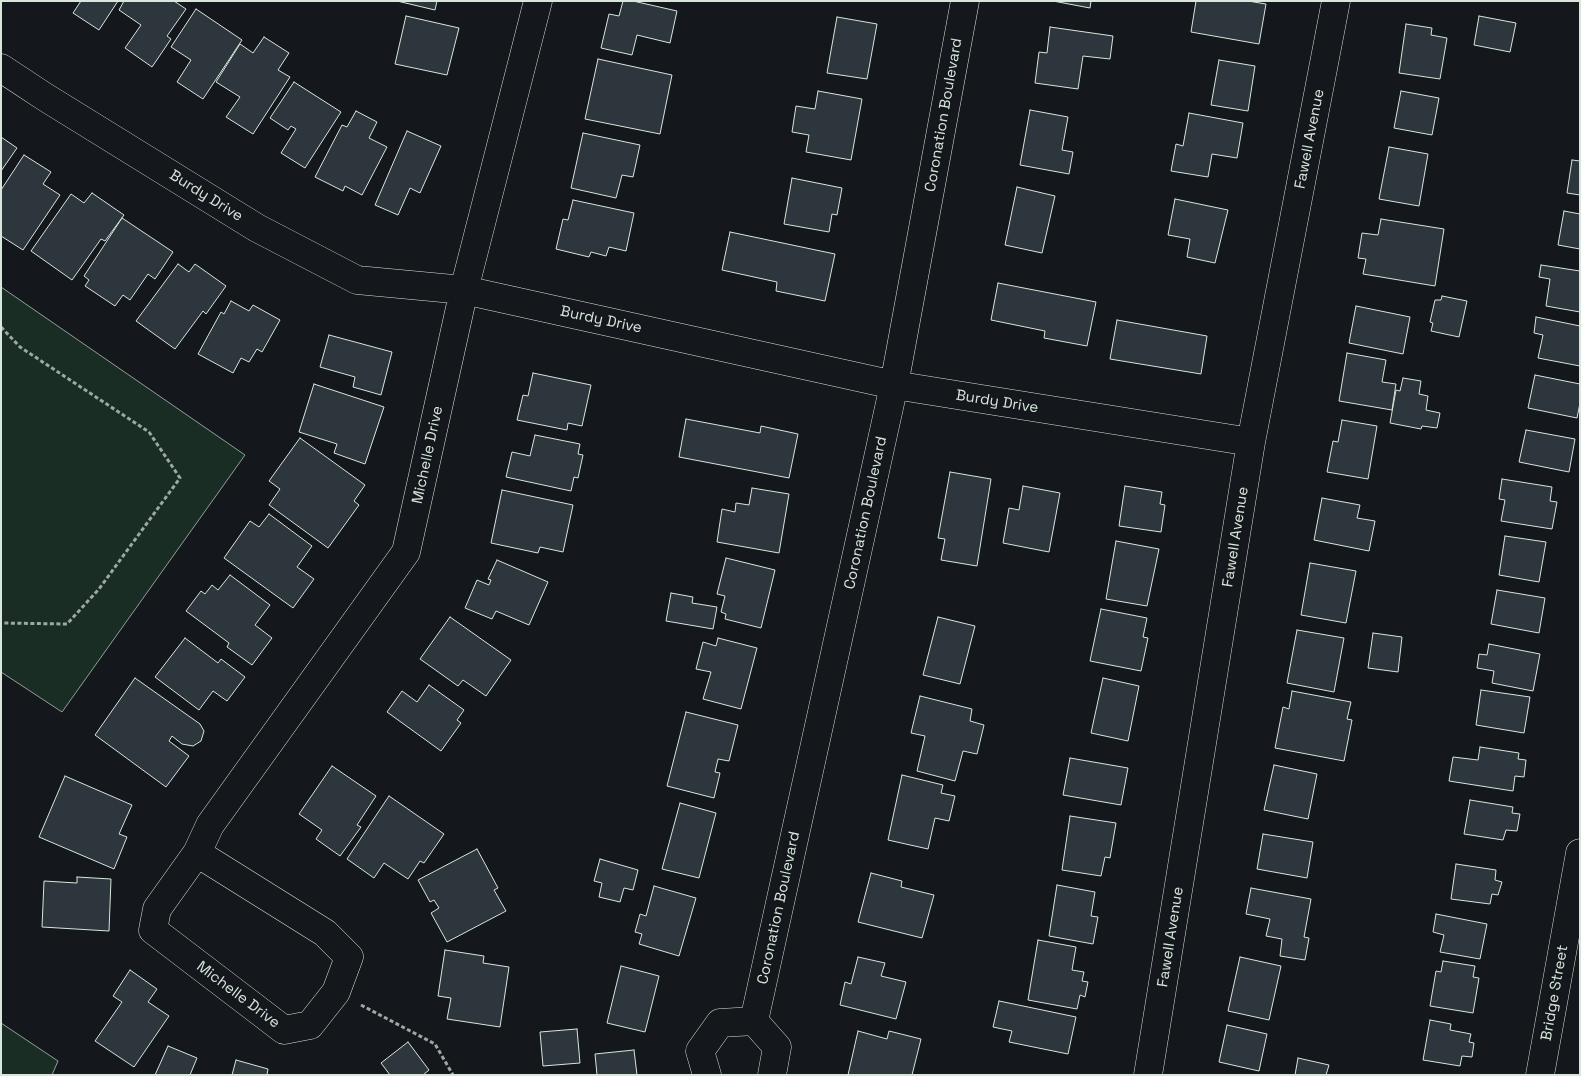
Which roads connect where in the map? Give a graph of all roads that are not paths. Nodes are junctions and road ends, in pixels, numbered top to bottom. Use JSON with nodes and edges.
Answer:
{"nodes":[{"id":1,"x":538,"y":1,"type":"edge"},
{"id":2,"x":965,"y":1,"type":"edge"},
{"id":3,"x":1336,"y":1,"type":"edge"},
{"id":4,"x":1,"y":68,"type":"edge"},
{"id":5,"x":464,"y":290,"type":"junction"},
{"id":6,"x":894,"y":385,"type":"junction"},
{"id":7,"x":1251,"y":442,"type":"junction"},
{"id":8,"x":197,"y":853,"type":"junction"},
{"id":9,"x":1580,"y":853,"type":"edge"},
{"id":10,"x":754,"y":1021,"type":"junction"},
{"id":11,"x":707,"y":1075,"type":"edge"},
{"id":12,"x":772,"y":1075,"type":"edge"},
{"id":13,"x":1148,"y":1075,"type":"edge"},
{"id":14,"x":1540,"y":1075,"type":"edge"}],
"edges":[{"from":1,"to":5,"type":"street","name":"Michelle Drive"},
{"from":2,"to":6,"type":"street","name":"Coronation Boulevard"},
{"from":3,"to":7,"type":"street","name":"Fawell Avenue"},
{"from":4,"to":5,"type":"street","name":"Burdy Drive"},
{"from":5,"to":6,"type":"street","name":"Burdy Drive"},
{"from":5,"to":8,"type":"street","name":"Michelle Drive"},
{"from":6,"to":7,"type":"street","name":"Burdy Drive"},
{"from":6,"to":10,"type":"street","name":"Coronation Boulevard"},
{"from":7,"to":13,"type":"street","name":"Fawell Avenue"},
{"from":8,"to":8,"type":"street","name":"Michelle Drive"},
{"from":9,"to":14,"type":"street","name":"Bridge Street"},
{"from":10,"to":11,"type":"street"},
{"from":10,"to":12,"type":"street"}]}
